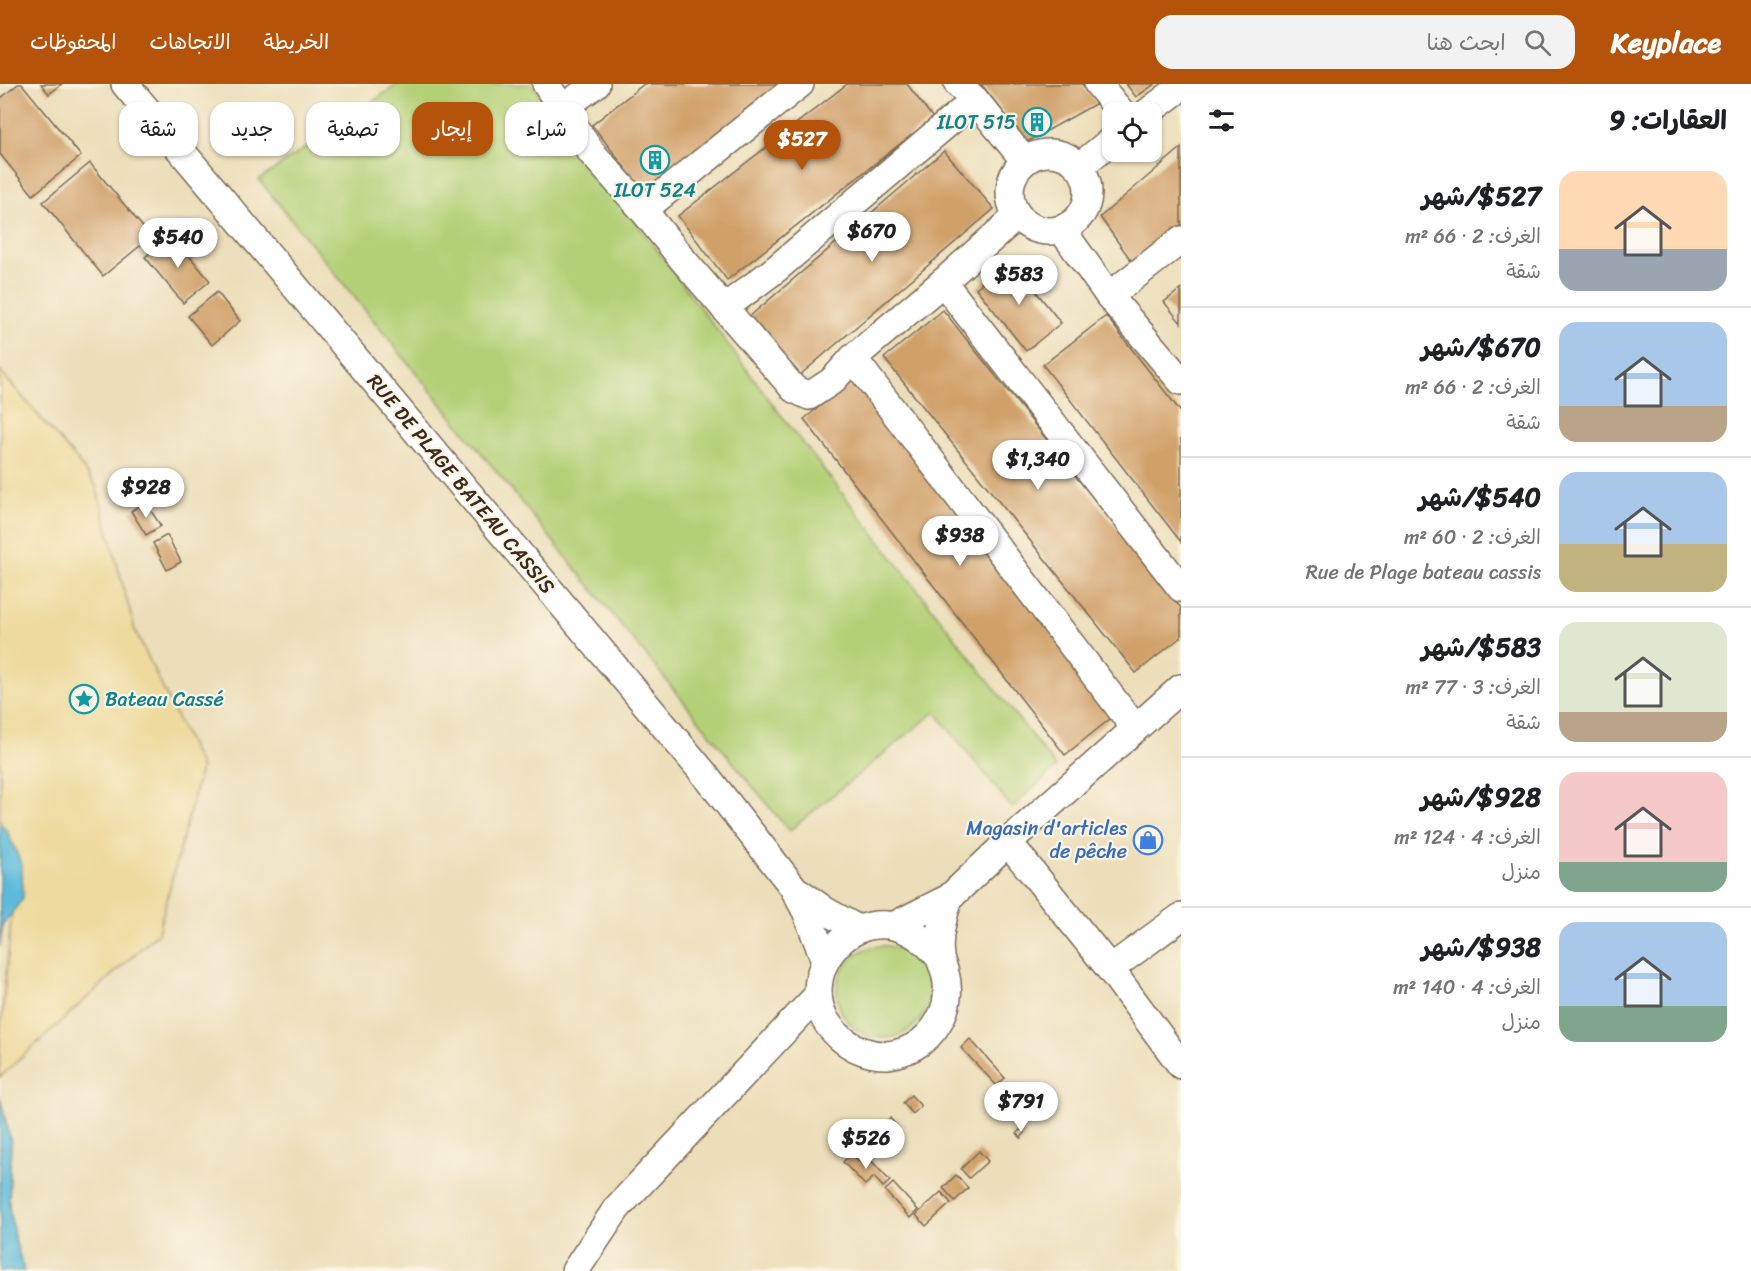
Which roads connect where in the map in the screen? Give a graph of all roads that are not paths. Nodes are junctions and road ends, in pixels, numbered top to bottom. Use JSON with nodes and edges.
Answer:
{"nodes":[{"id":1,"x":125,"y":84,"type":"edge"},
{"id":2,"x":546,"y":84,"type":"edge"},
{"id":3,"x":596,"y":84,"type":"edge"},
{"id":4,"x":800,"y":84,"type":"edge"},
{"id":5,"x":1098,"y":84,"type":"edge"},
{"id":6,"x":1181,"y":87,"type":"edge"},
{"id":7,"x":967,"y":92,"type":"edge"},
{"id":8,"x":559,"y":102,"type":"edge"},
{"id":9,"x":571,"y":102,"type":"edge"},
{"id":10,"x":1113,"y":102,"type":"edge"},
{"id":11,"x":1161,"y":102,"type":"edge"},
{"id":12,"x":588,"y":147,"type":"edge"},
{"id":13,"x":1102,"y":149,"type":"edge"},
{"id":14,"x":1025,"y":161,"type":"junction"},
{"id":15,"x":1079,"y":167,"type":"junction"},
{"id":16,"x":643,"y":210,"type":"junction"},
{"id":17,"x":1017,"y":216,"type":"junction"},
{"id":18,"x":1062,"y":230,"type":"junction"},
{"id":19,"x":1181,"y":240,"type":"edge"},
{"id":20,"x":943,"y":282,"type":"junction"},
{"id":21,"x":1109,"y":296,"type":"junction"},
{"id":22,"x":724,"y":309,"type":"junction"},
{"id":23,"x":853,"y":358,"type":"junction"},
{"id":24,"x":1181,"y":381,"type":"edge"},
{"id":25,"x":1181,"y":588,"type":"edge"},
{"id":26,"x":1181,"y":688,"type":"edge"},
{"id":27,"x":1135,"y":728,"type":"junction"},
{"id":28,"x":1008,"y":842,"type":"junction"},
{"id":29,"x":793,"y":887,"type":"junction"},
{"id":30,"x":949,"y":898,"type":"junction"},
{"id":31,"x":1181,"y":917,"type":"edge"},
{"id":32,"x":895,"y":925,"type":"junction"},
{"id":33,"x":858,"y":929,"type":"junction"},
{"id":34,"x":940,"y":958,"type":"junction"},
{"id":35,"x":825,"y":960,"type":"junction"},
{"id":36,"x":1110,"y":969,"type":"junction"},
{"id":37,"x":818,"y":995,"type":"junction"},
{"id":38,"x":1181,"y":1065,"type":"edge"},
{"id":39,"x":575,"y":1271,"type":"edge"}],
"edges":[{"from":1,"to":29,"type":"street","name":"RUE DE PLAGE BATEAU CASSIS"},
{"from":2,"to":8,"type":"street"},
{"from":3,"to":9,"type":"street"},
{"from":4,"to":16,"type":"street"},
{"from":5,"to":10,"type":"street"},
{"from":6,"to":11,"type":"street"},
{"from":7,"to":14,"type":"street"},
{"from":7,"to":22,"type":"street"},
{"from":12,"to":16,"type":"street"},
{"from":13,"to":15,"type":"street"},
{"from":14,"to":15,"type":"street"},
{"from":14,"to":17,"type":"street"},
{"from":15,"to":18,"type":"street"},
{"from":16,"to":22,"type":"street"},
{"from":17,"to":18,"type":"street"},
{"from":17,"to":20,"type":"street"},
{"from":18,"to":21,"type":"street"},
{"from":19,"to":21,"type":"street"},
{"from":20,"to":23,"type":"street"},
{"from":20,"to":25,"type":"street"},
{"from":21,"to":24,"type":"street"},
{"from":22,"to":23,"type":"street"},
{"from":23,"to":27,"type":"street"},
{"from":26,"to":27,"type":"street"},
{"from":27,"to":28,"type":"street"},
{"from":28,"to":30,"type":"street"},
{"from":28,"to":36,"type":"street"},
{"from":29,"to":33,"type":"street","name":"RUE DE PLAGE BATEAU CASSIS"},
{"from":29,"to":35,"type":"street","name":"RUE DE PLAGE BATEAU CASSIS"},
{"from":30,"to":32,"type":"street"},
{"from":30,"to":34,"type":"street"},
{"from":31,"to":36,"type":"street"},
{"from":32,"to":33,"type":"street"},
{"from":32,"to":34,"type":"street"},
{"from":33,"to":35,"type":"street"},
{"from":34,"to":37,"type":"street"},
{"from":35,"to":37,"type":"street"},
{"from":36,"to":38,"type":"street"},
{"from":37,"to":39,"type":"street"}]}
